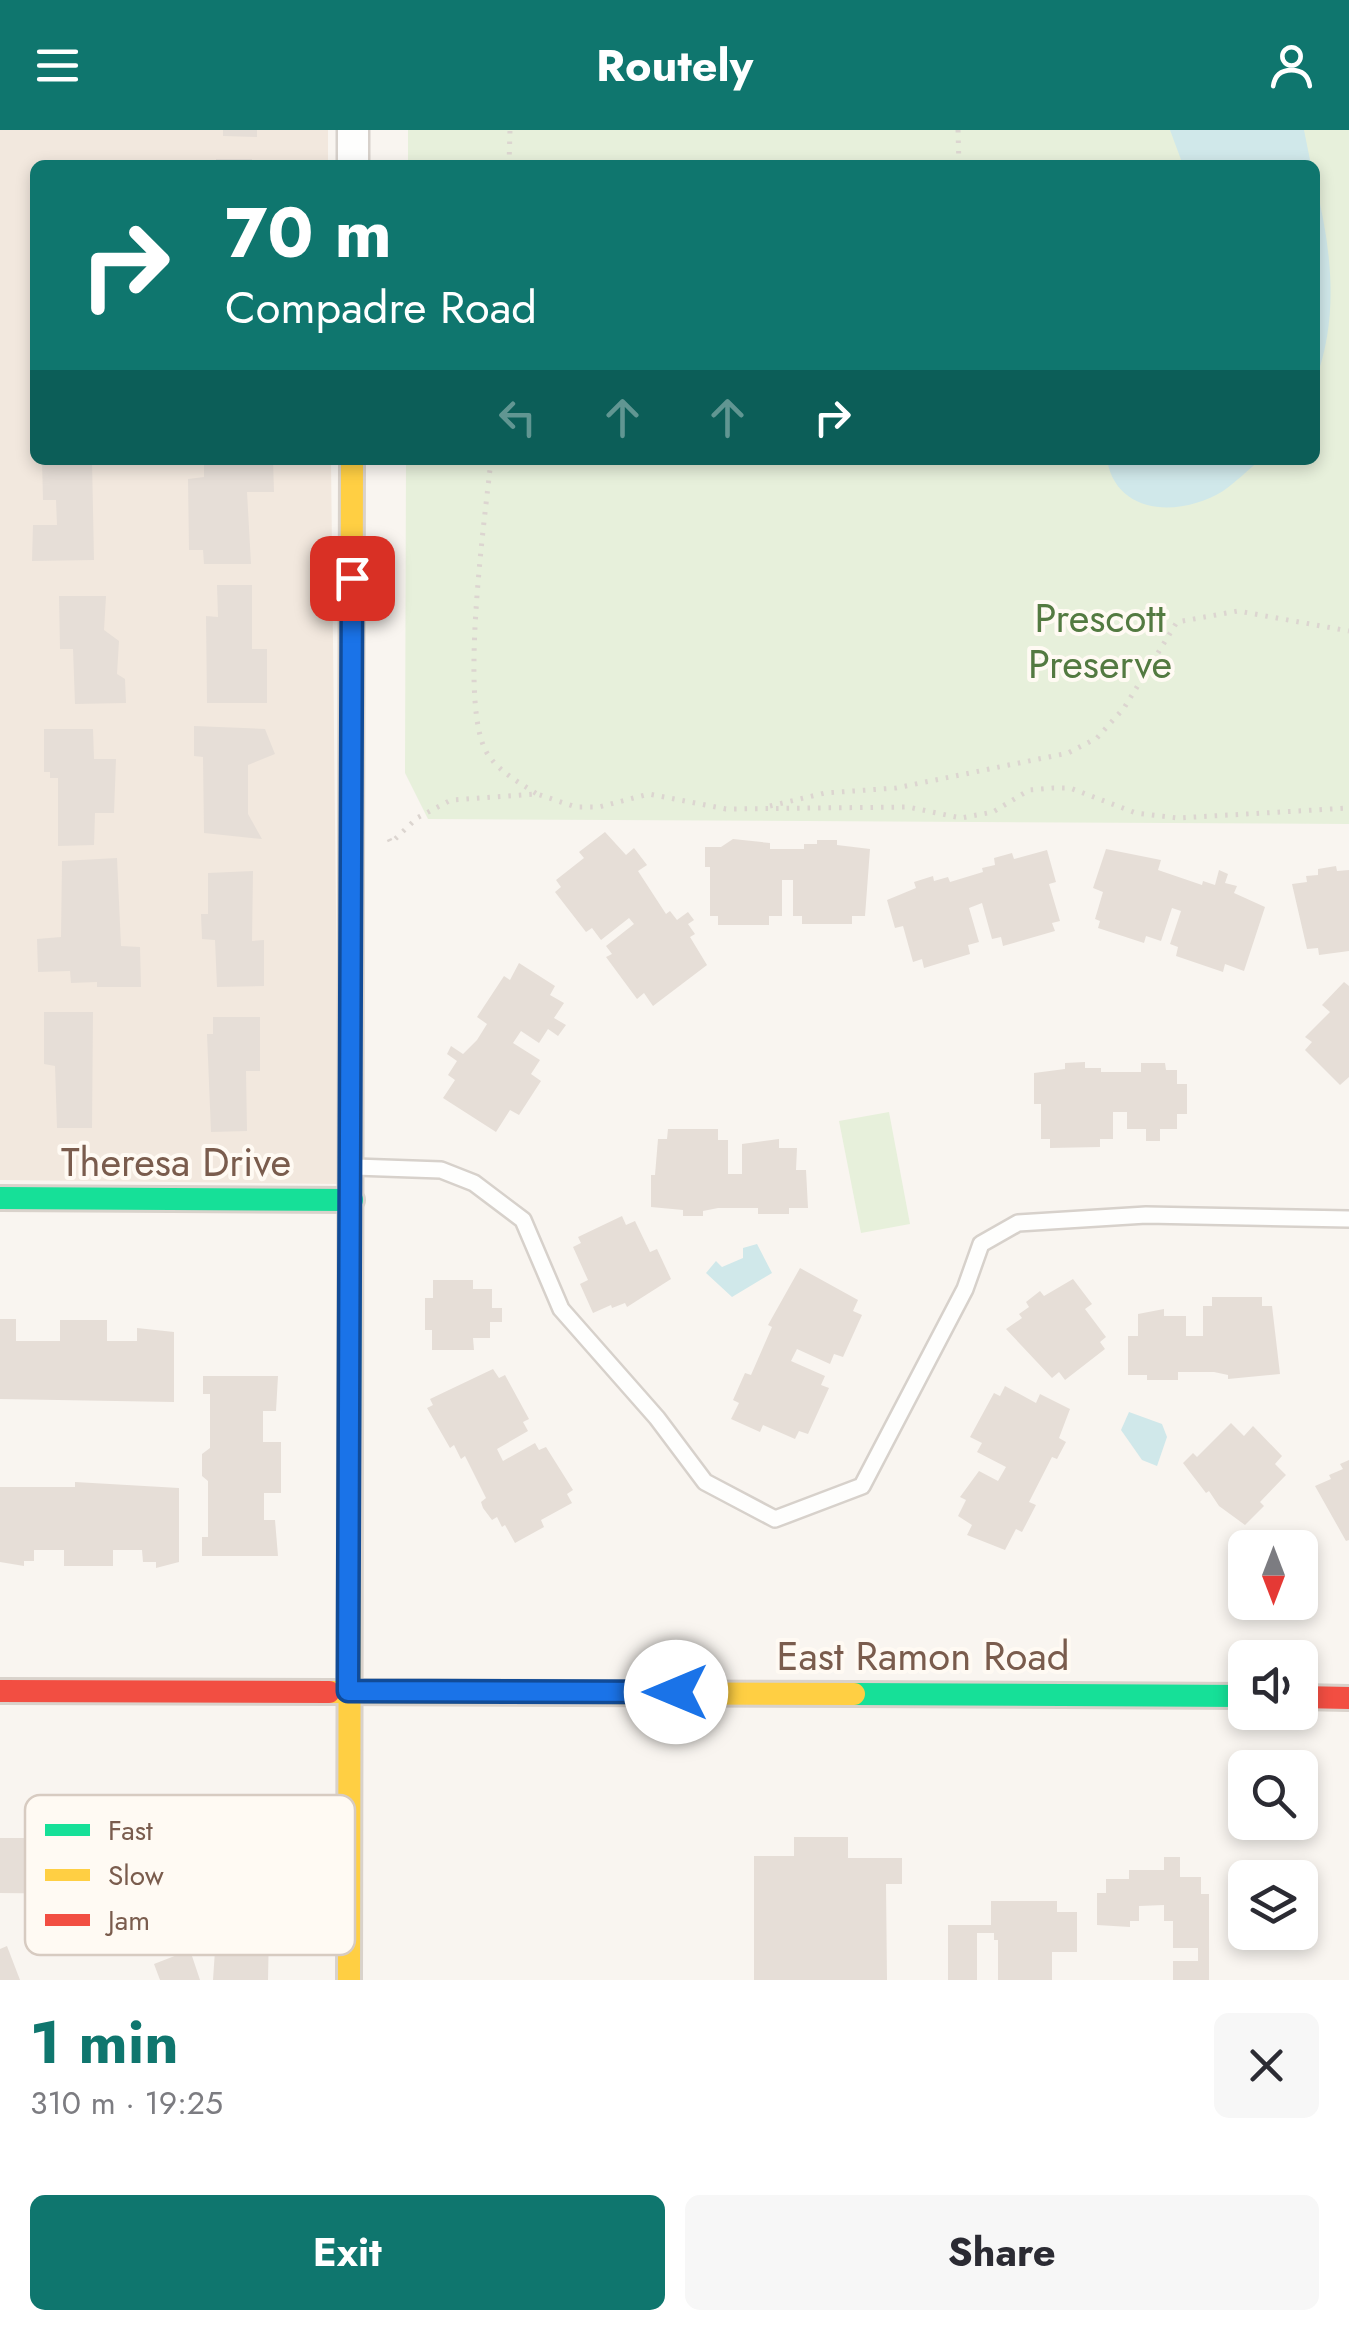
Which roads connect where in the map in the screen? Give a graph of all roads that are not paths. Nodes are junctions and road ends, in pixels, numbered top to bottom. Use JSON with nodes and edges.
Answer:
{"nodes":[{"id":1,"x":352,"y":130,"type":"edge"},
{"id":2,"x":352,"y":160,"type":"edge"},
{"id":3,"x":352,"y":465,"type":"edge"},
{"id":4,"x":351,"y":1167,"type":"junction"},
{"id":5,"x":0,"y":1198,"type":"edge"},
{"id":6,"x":352,"y":1200,"type":"junction"},
{"id":7,"x":1349,"y":1219,"type":"edge"},
{"id":8,"x":0,"y":1691,"type":"edge"},
{"id":9,"x":348,"y":1691,"type":"junction"},
{"id":10,"x":1228,"y":1696,"type":"edge"},
{"id":11,"x":1318,"y":1697,"type":"edge"},
{"id":12,"x":1349,"y":1698,"type":"edge"},
{"id":13,"x":348,"y":1795,"type":"edge"},
{"id":14,"x":349,"y":1955,"type":"edge"},
{"id":15,"x":349,"y":1980,"type":"edge"}],
"edges":[{"from":1,"to":2,"type":"street"},
{"from":3,"to":4,"type":"street"},
{"from":4,"to":6,"type":"street"},
{"from":4,"to":7,"type":"lane"},
{"from":5,"to":6,"type":"street","name":"Theresa Drive"},
{"from":6,"to":9,"type":"street"},
{"from":8,"to":9,"type":"street","name":"East Ramon Road"},
{"from":9,"to":10,"type":"street","name":"East Ramon Road"},
{"from":9,"to":13,"type":"street"},
{"from":11,"to":12,"type":"street"},
{"from":14,"to":15,"type":"street"}]}
